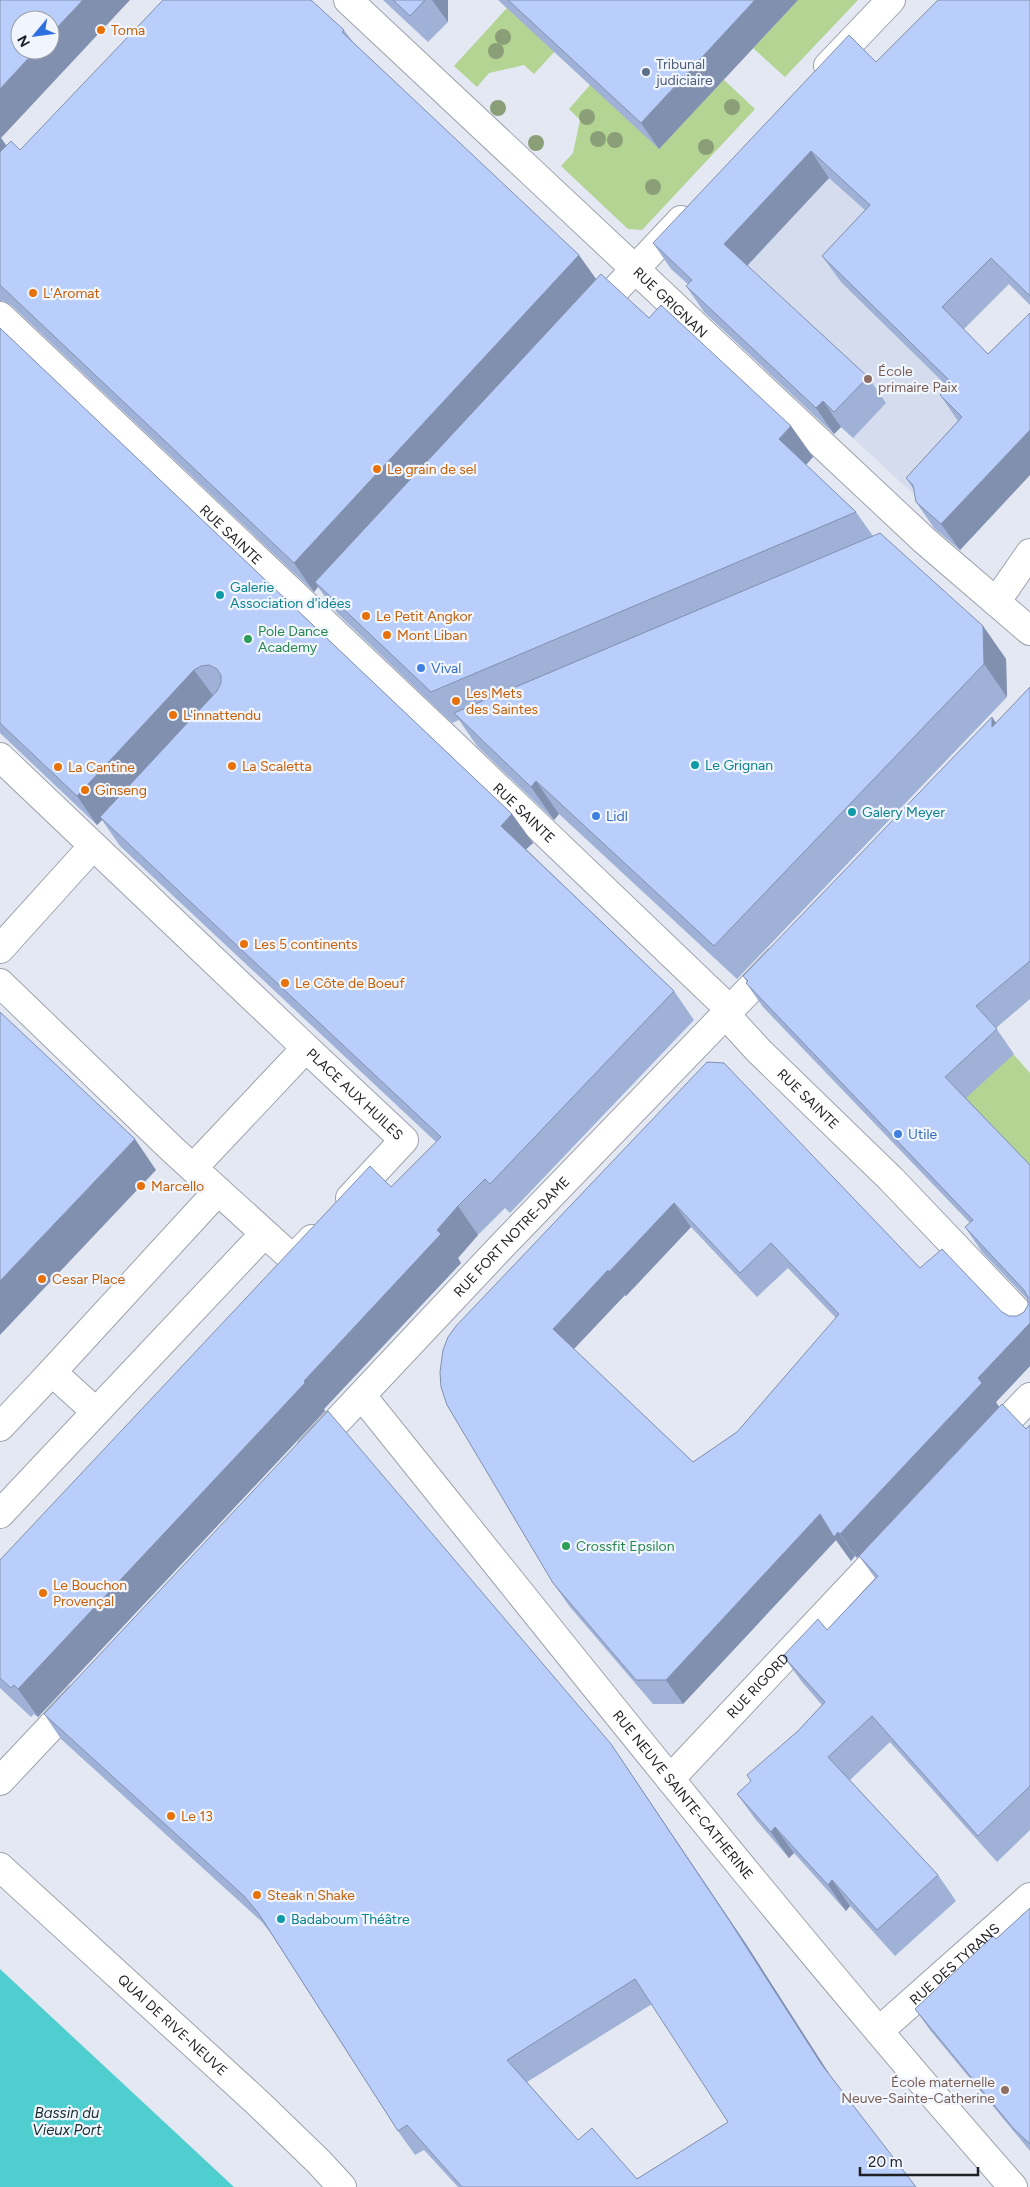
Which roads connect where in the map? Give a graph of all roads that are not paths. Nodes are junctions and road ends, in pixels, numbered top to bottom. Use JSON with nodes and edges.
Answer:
{"nodes":[{"id":1,"x":348,"y":0,"type":"edge"},
{"id":2,"x":891,"y":0,"type":"edge"},
{"id":3,"x":810,"y":85,"type":"edge"},
{"id":4,"x":696,"y":205,"type":"edge"},
{"id":5,"x":635,"y":268,"type":"junction"},
{"id":6,"x":0,"y":316,"type":"edge"},
{"id":7,"x":575,"y":333,"type":"edge"},
{"id":8,"x":1030,"y":553,"type":"edge"},
{"id":9,"x":334,"y":593,"type":"edge"},
{"id":10,"x":996,"y":602,"type":"junction"},
{"id":11,"x":314,"y":615,"type":"junction"},
{"id":12,"x":1030,"y":630,"type":"edge"},
{"id":13,"x":476,"y":729,"type":"edge"},
{"id":14,"x":449,"y":741,"type":"junction"},
{"id":15,"x":0,"y":757,"type":"edge"},
{"id":16,"x":106,"y":836,"type":"junction"},
{"id":17,"x":794,"y":943,"type":"edge"},
{"id":18,"x":0,"y":949,"type":"edge"},
{"id":19,"x":0,"y":983,"type":"edge"},
{"id":20,"x":726,"y":1015,"type":"junction"},
{"id":21,"x":306,"y":1048,"type":"junction"},
{"id":22,"x":194,"y":1168,"type":"junction"},
{"id":23,"x":218,"y":1191,"type":"junction"},
{"id":24,"x":264,"y":1234,"type":"junction"},
{"id":25,"x":1030,"y":1325,"type":"edge"},
{"id":26,"x":52,"y":1372,"type":"junction"},
{"id":27,"x":362,"y":1396,"type":"junction"},
{"id":28,"x":1030,"y":1397,"type":"edge"},
{"id":29,"x":96,"y":1412,"type":"junction"},
{"id":30,"x":0,"y":1427,"type":"edge"},
{"id":31,"x":969,"y":1462,"type":"edge"},
{"id":32,"x":294,"y":1468,"type":"edge"},
{"id":33,"x":0,"y":1514,"type":"edge"},
{"id":34,"x":908,"y":1526,"type":"edge"},
{"id":35,"x":98,"y":1677,"type":"edge"},
{"id":36,"x":670,"y":1779,"type":"junction"},
{"id":37,"x":0,"y":1781,"type":"edge"},
{"id":38,"x":0,"y":1867,"type":"edge"},
{"id":39,"x":1030,"y":1898,"type":"edge"},
{"id":40,"x":879,"y":2031,"type":"junction"},
{"id":41,"x":342,"y":2187,"type":"edge"},
{"id":42,"x":1013,"y":2187,"type":"edge"}],
"edges":[{"from":1,"to":5,"type":"street","name":"RUE GRIGNAN"},
{"from":2,"to":3,"type":"street"},
{"from":4,"to":5,"type":"street"},
{"from":5,"to":7,"type":"street"},
{"from":5,"to":10,"type":"street","name":"RUE GRIGNAN"},
{"from":6,"to":11,"type":"street","name":"RUE SAINTE"},
{"from":8,"to":10,"type":"street"},
{"from":9,"to":11,"type":"street"},
{"from":10,"to":12,"type":"street","name":"RUE GRIGNAN"},
{"from":11,"to":14,"type":"street","name":"RUE SAINTE"},
{"from":13,"to":14,"type":"street"},
{"from":14,"to":20,"type":"street","name":"RUE SAINTE"},
{"from":15,"to":16,"type":"street"},
{"from":16,"to":18,"type":"street"},
{"from":16,"to":21,"type":"street"},
{"from":17,"to":20,"type":"street","name":"RUE FORT NOTRE-DAME"},
{"from":19,"to":22,"type":"street"},
{"from":20,"to":25,"type":"street","name":"RUE SAINTE"},
{"from":20,"to":27,"type":"street","name":"RUE FORT NOTRE-DAME"},
{"from":21,"to":22,"type":"street","name":"PLACE AUX HUILES"},
{"from":21,"to":24,"type":"street","name":"PLACE AUX HUILES"},
{"from":22,"to":23,"type":"street","name":"PLACE AUX HUILES"},
{"from":23,"to":24,"type":"street","name":"PLACE AUX HUILES"},
{"from":23,"to":26,"type":"street"},
{"from":24,"to":29,"type":"street"},
{"from":26,"to":29,"type":"street"},
{"from":26,"to":30,"type":"street"},
{"from":27,"to":32,"type":"street","name":"RUE FORT NOTRE-DAME"},
{"from":27,"to":36,"type":"street","name":"RUE NEUVE SAINTE-CATHERINE"},
{"from":28,"to":31,"type":"street"},
{"from":29,"to":33,"type":"street"},
{"from":34,"to":36,"type":"street","name":"RUE RIGORD"},
{"from":35,"to":37,"type":"street"},
{"from":36,"to":40,"type":"street","name":"RUE NEUVE SAINTE-CATHERINE"},
{"from":38,"to":41,"type":"street","name":"QUAI DE RIVE-NEUVE"},
{"from":39,"to":40,"type":"street","name":"RUE DES TYRANS"},
{"from":40,"to":42,"type":"street","name":"RUE NEUVE SAINTE-CATHERINE"}]}
